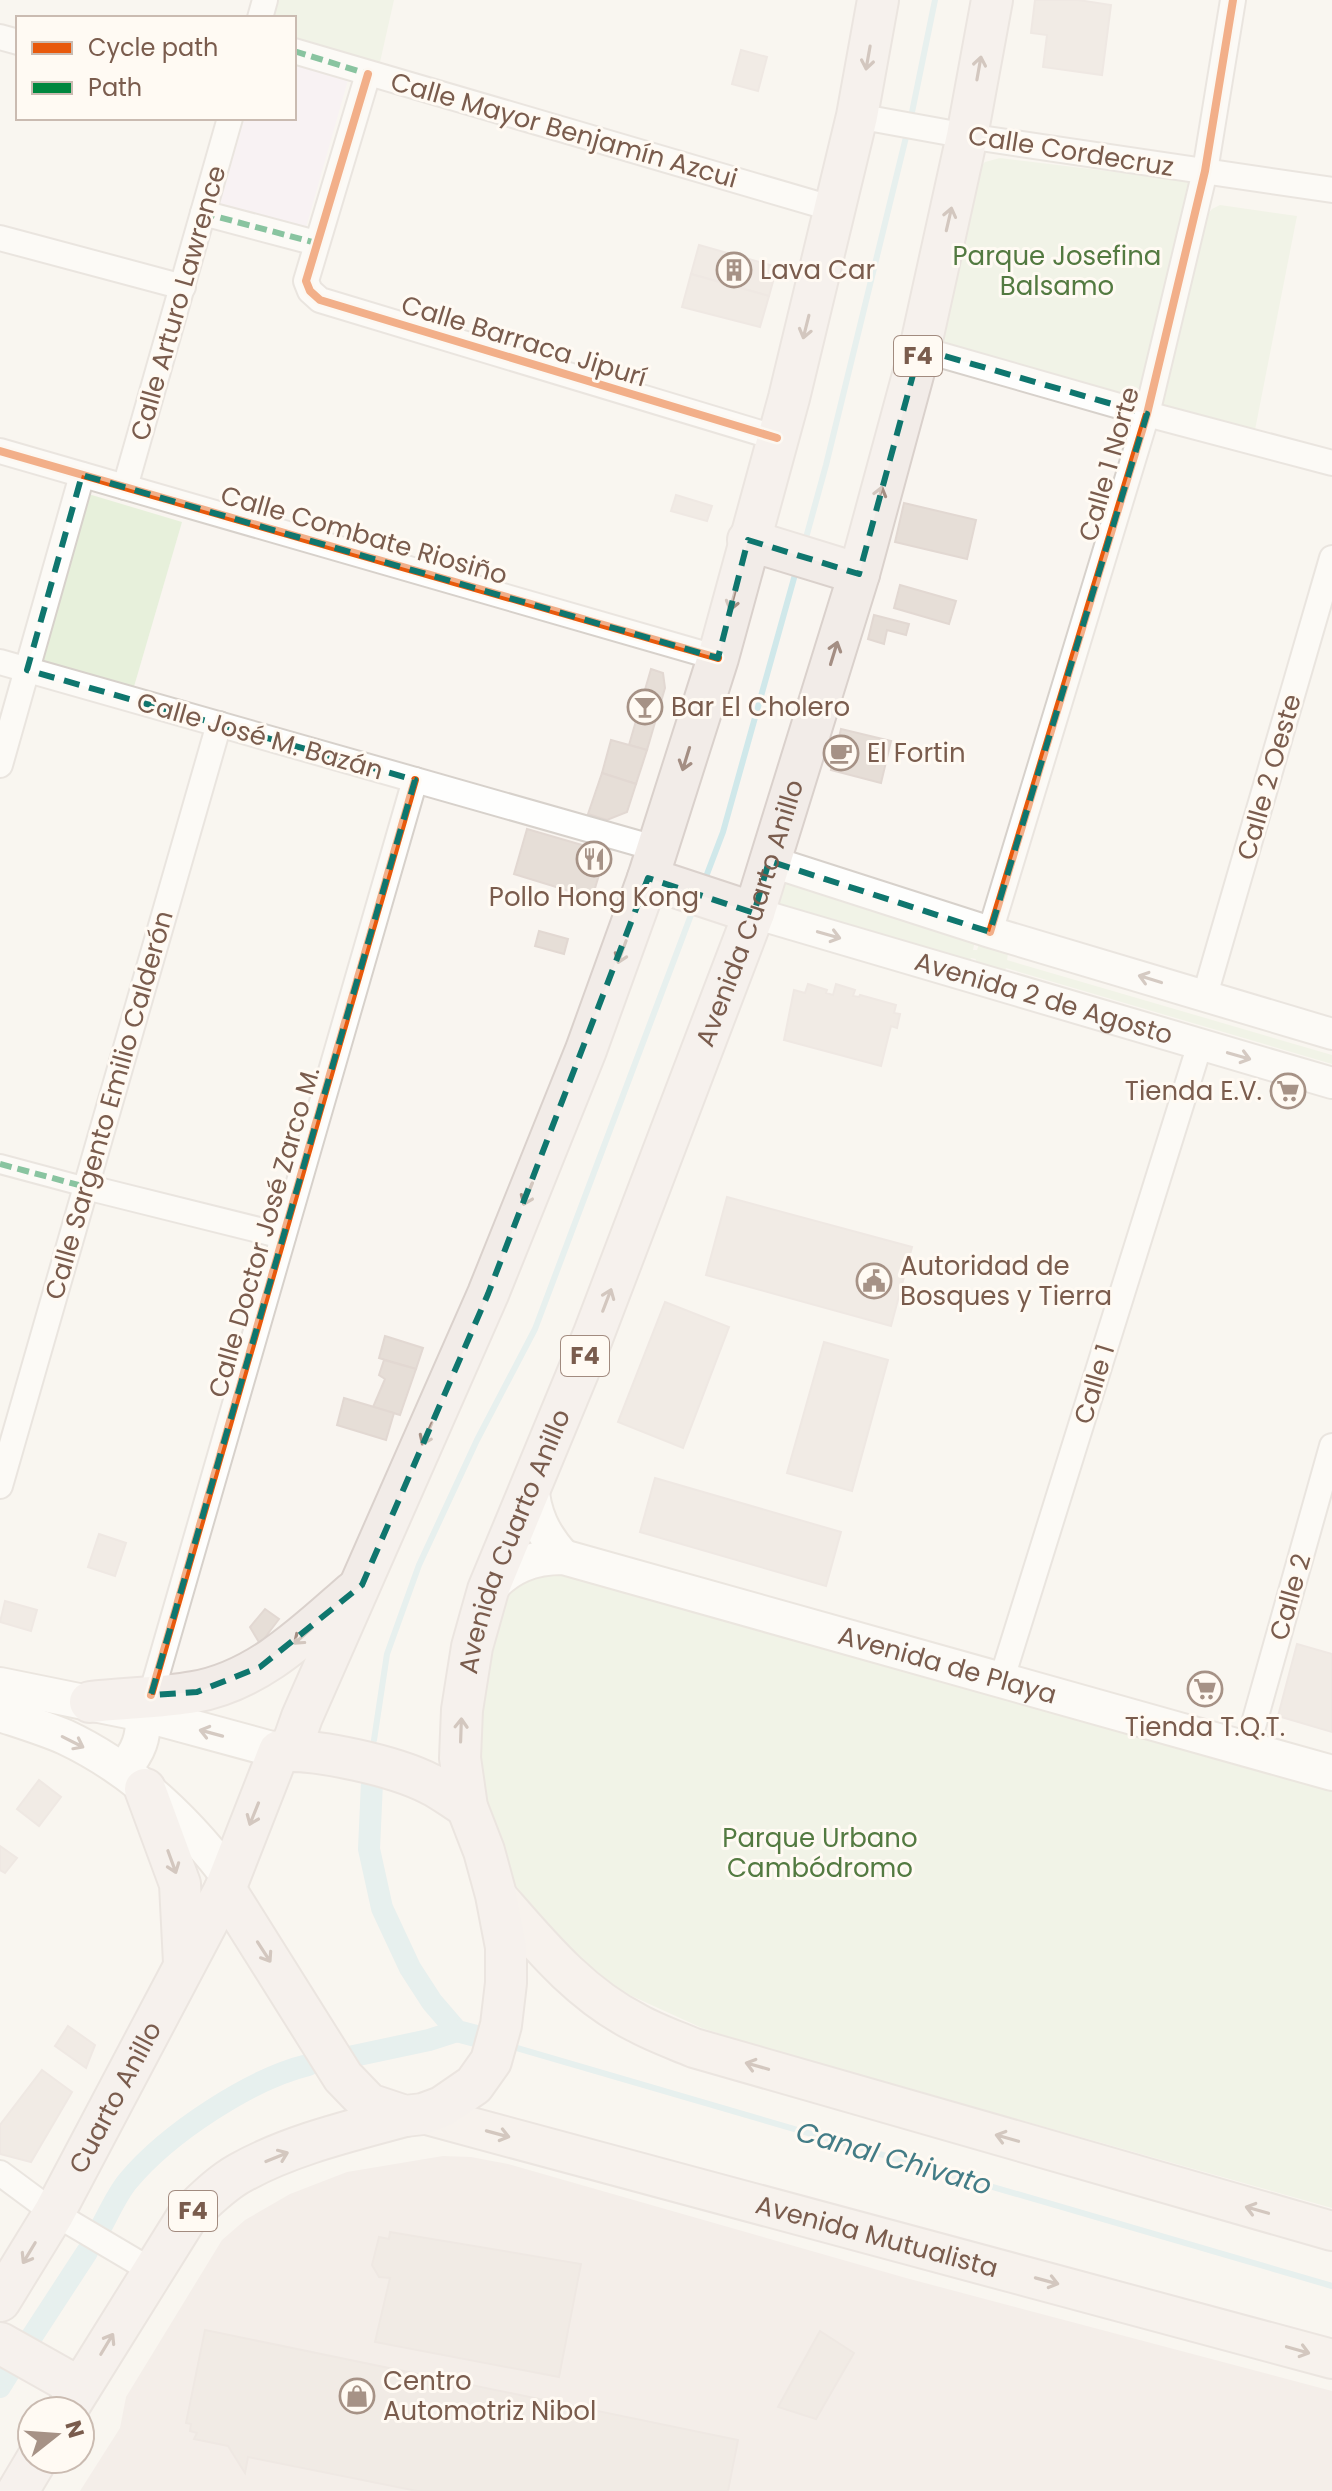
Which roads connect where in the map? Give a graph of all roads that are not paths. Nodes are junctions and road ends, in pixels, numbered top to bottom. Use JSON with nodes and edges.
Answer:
{"nodes":[{"id":1,"x":878,"y":0,"type":"edge"},
{"id":2,"x":992,"y":0,"type":"edge"},
{"id":3,"x":1233,"y":0,"type":"edge"},
{"id":4,"x":296,"y":52,"type":"edge"},
{"id":5,"x":368,"y":74,"type":"junction"},
{"id":6,"x":871,"y":118,"type":"junction"},
{"id":7,"x":229,"y":120,"type":"edge"},
{"id":8,"x":951,"y":133,"type":"junction"},
{"id":9,"x":1205,"y":171,"type":"junction"},
{"id":10,"x":1332,"y":190,"type":"edge"},
{"id":11,"x":834,"y":209,"type":"junction"},
{"id":12,"x":203,"y":213,"type":"junction"},
{"id":13,"x":0,"y":238,"type":"edge"},
{"id":14,"x":316,"y":243,"type":"junction"},
{"id":15,"x":183,"y":287,"type":"junction"},
{"id":16,"x":920,"y":349,"type":"junction"},
{"id":17,"x":1147,"y":414,"type":"junction"},
{"id":18,"x":777,"y":438,"type":"junction"},
{"id":19,"x":0,"y":451,"type":"edge"},
{"id":20,"x":1332,"y":463,"type":"edge"},
{"id":21,"x":82,"y":475,"type":"junction"},
{"id":22,"x":125,"y":487,"type":"junction"},
{"id":23,"x":758,"y":543,"type":"junction"},
{"id":24,"x":1332,"y":558,"type":"edge"},
{"id":25,"x":849,"y":571,"type":"junction"},
{"id":26,"x":718,"y":658,"type":"junction"},
{"id":27,"x":0,"y":662,"type":"edge"},
{"id":28,"x":27,"y":670,"type":"junction"},
{"id":29,"x":219,"y":724,"type":"junction"},
{"id":30,"x":0,"y":765,"type":"edge"},
{"id":31,"x":415,"y":780,"type":"junction"},
{"id":32,"x":769,"y":861,"type":"junction"},
{"id":33,"x":657,"y":871,"type":"junction"},
{"id":34,"x":742,"y":909,"type":"junction"},
{"id":35,"x":990,"y":932,"type":"junction"},
{"id":36,"x":1205,"y":995,"type":"junction"},
{"id":37,"x":1332,"y":1034,"type":"edge"},
{"id":38,"x":1200,"y":1044,"type":"junction"},
{"id":39,"x":1332,"y":1083,"type":"edge"},
{"id":40,"x":0,"y":1164,"type":"edge"},
{"id":41,"x":86,"y":1187,"type":"junction"},
{"id":42,"x":283,"y":1236,"type":"junction"},
{"id":43,"x":1332,"y":1446,"type":"edge"},
{"id":44,"x":531,"y":1484,"type":"junction"},
{"id":45,"x":0,"y":1486,"type":"edge"},
{"id":46,"x":563,"y":1557,"type":"junction"},
{"id":47,"x":362,"y":1585,"type":"junction"},
{"id":48,"x":488,"y":1590,"type":"junction"},
{"id":49,"x":1002,"y":1678,"type":"junction"},
{"id":50,"x":0,"y":1685,"type":"edge"},
{"id":51,"x":90,"y":1702,"type":"joint"},
{"id":52,"x":147,"y":1705,"type":"junction"},
{"id":53,"x":0,"y":1714,"type":"edge"},
{"id":54,"x":1247,"y":1748,"type":"junction"},
{"id":55,"x":285,"y":1751,"type":"junction"},
{"id":56,"x":1332,"y":1773,"type":"edge"},
{"id":57,"x":134,"y":1779,"type":"junction"},
{"id":58,"x":467,"y":1807,"type":"junction"},
{"id":59,"x":227,"y":1883,"type":"junction"},
{"id":60,"x":496,"y":1895,"type":"junction"},
{"id":61,"x":184,"y":1966,"type":"junction"},
{"id":62,"x":414,"y":2115,"type":"junction"},
{"id":63,"x":0,"y":2173,"type":"edge"},
{"id":64,"x":65,"y":2219,"type":"junction"},
{"id":65,"x":1332,"y":2231,"type":"edge"},
{"id":66,"x":152,"y":2271,"type":"junction"},
{"id":67,"x":0,"y":2301,"type":"edge"},
{"id":68,"x":2,"y":2344,"type":"edge"},
{"id":69,"x":1332,"y":2359,"type":"edge"},
{"id":70,"x":69,"y":2395,"type":"edge"},
{"id":71,"x":75,"y":2395,"type":"edge"}],
"edges":[{"from":1,"to":6,"type":"highway","one_way":true},
{"from":8,"to":2,"type":"highway","name":"Avenida Cuarto Anillo","number":"F4","one_way":true},
{"from":3,"to":9,"type":"street","name":"Calle 1 Norte"},
{"from":4,"to":5,"type":"street","name":"Calle Mayor Benjamín Azcui"},
{"from":5,"to":11,"type":"street","name":"Calle Mayor Benjamín Azcui"},
{"from":5,"to":14,"type":"street"},
{"from":6,"to":8,"type":"street","name":"Calle Cordecruz"},
{"from":6,"to":11,"type":"highway"},
{"from":7,"to":12,"type":"street","name":"Calle Arturo Lawrence"},
{"from":8,"to":9,"type":"street","name":"Calle Cordecruz"},
{"from":16,"to":8,"type":"highway","name":"Avenida Cuarto Anillo","number":"F4","one_way":true},
{"from":9,"to":10,"type":"street","name":"Calle Cordecruz"},
{"from":9,"to":17,"type":"street","name":"Calle 1 Norte"},
{"from":11,"to":18,"type":"highway","one_way":true},
{"from":12,"to":14,"type":"street"},
{"from":12,"to":15,"type":"street","name":"Calle Arturo Lawrence"},
{"from":13,"to":15,"type":"street"},
{"from":14,"to":18,"type":"street","name":"Calle Barraca Jipurí"},
{"from":15,"to":22,"type":"street","name":"Calle Arturo Lawrence"},
{"from":16,"to":17,"type":"street"},
{"from":25,"to":16,"type":"highway","name":"Avenida Cuarto Anillo","number":"F4","one_way":true},
{"from":17,"to":20,"type":"street"},
{"from":17,"to":35,"type":"street","name":"Calle 1 Norte"},
{"from":18,"to":23,"type":"highway"},
{"from":19,"to":21,"type":"street","name":"Calle Combate Riosiño"},
{"from":21,"to":22,"type":"street","name":"Calle Combate Riosiño"},
{"from":21,"to":28,"type":"street"},
{"from":22,"to":26,"type":"street","name":"Calle Combate Riosiño"},
{"from":23,"to":25,"type":"highway"},
{"from":23,"to":26,"type":"highway","one_way":true},
{"from":24,"to":36,"type":"street","name":"Calle 2 Oeste"},
{"from":32,"to":25,"type":"highway","name":"Avenida Cuarto Anillo","number":"F4","one_way":true},
{"from":26,"to":33,"type":"highway","one_way":true},
{"from":27,"to":28,"type":"street","name":"Calle José M. Bazán"},
{"from":28,"to":29,"type":"street","name":"Calle José M. Bazán"},
{"from":28,"to":30,"type":"street"},
{"from":29,"to":31,"type":"street","name":"Calle José M. Bazán"},
{"from":29,"to":41,"type":"street","name":"Calle Sargento Emilio Calderón"},
{"from":31,"to":33,"type":"street","name":"Calle José M. Bazán"},
{"from":31,"to":42,"type":"street","name":"Calle Doctor José Zarco M."},
{"from":32,"to":34,"type":"highway","name":"Avenida Cuarto Anillo","number":"F4"},
{"from":32,"to":35,"type":"street","name":"Avenida 2 de Agosto"},
{"from":33,"to":34,"type":"highway"},
{"from":33,"to":47,"type":"highway","one_way":true},
{"from":34,"to":38,"type":"street","name":"Avenida 2 de Agosto","one_way":true},
{"from":44,"to":34,"type":"highway","name":"Avenida Cuarto Anillo","number":"F4","one_way":true},
{"from":36,"to":35,"type":"street","name":"Avenida 2 de Agosto","one_way":true},
{"from":36,"to":37,"type":"street","name":"Avenida 2 de Agosto"},
{"from":38,"to":39,"type":"street","name":"Avenida 2 de Agosto","one_way":true},
{"from":38,"to":49,"type":"street","name":"Calle 1"},
{"from":40,"to":41,"type":"street"},
{"from":41,"to":42,"type":"street"},
{"from":41,"to":45,"type":"street","name":"Calle Sargento Emilio Calderón"},
{"from":42,"to":52,"type":"street","name":"Calle Doctor José Zarco M."},
{"from":43,"to":54,"type":"street","name":"Calle 2"},
{"from":44,"to":46,"type":"main road"},
{"from":44,"to":48,"type":"highway","name":"Avenida Cuarto Anillo","number":"F4"},
{"from":46,"to":48,"type":"main road","name":"Avenida de Playa"},
{"from":46,"to":49,"type":"main road","name":"Avenida de Playa"},
{"from":47,"to":52,"type":"highway","one_way":true},
{"from":47,"to":55,"type":"highway"},
{"from":58,"to":48,"type":"highway","name":"Avenida Cuarto Anillo","number":"F4","one_way":true},
{"from":49,"to":54,"type":"main road","name":"Avenida de Playa"},
{"from":50,"to":51,"type":"main road"},
{"from":51,"to":52,"type":"highway"},
{"from":55,"to":52,"type":"main road","one_way":true},
{"from":52,"to":57,"type":"main road"},
{"from":53,"to":57,"type":"main road","one_way":true},
{"from":54,"to":56,"type":"main road","name":"Avenida de Playa"},
{"from":55,"to":58,"type":"highway"},
{"from":55,"to":59,"type":"highway","name":"Cuarto Anillo","one_way":true},
{"from":57,"to":59,"type":"main road"},
{"from":57,"to":61,"type":"highway","one_way":true},
{"from":58,"to":60,"type":"highway","number":"F4"},
{"from":59,"to":61,"type":"highway","name":"Cuarto Anillo"},
{"from":59,"to":62,"type":"highway","one_way":true},
{"from":60,"to":62,"type":"highway","number":"F4"},
{"from":65,"to":60,"type":"main road","one_way":true},
{"from":61,"to":64,"type":"highway","name":"Cuarto Anillo"},
{"from":66,"to":62,"type":"highway","number":"F4","one_way":true},
{"from":62,"to":69,"type":"main road","name":"Avenida Mutualista","one_way":true},
{"from":63,"to":64,"type":"street"},
{"from":64,"to":66,"type":"street"},
{"from":64,"to":67,"type":"highway","name":"Cuarto Anillo","one_way":true},
{"from":71,"to":66,"type":"highway","number":"F4","one_way":true},
{"from":68,"to":70,"type":"highway"}]}
